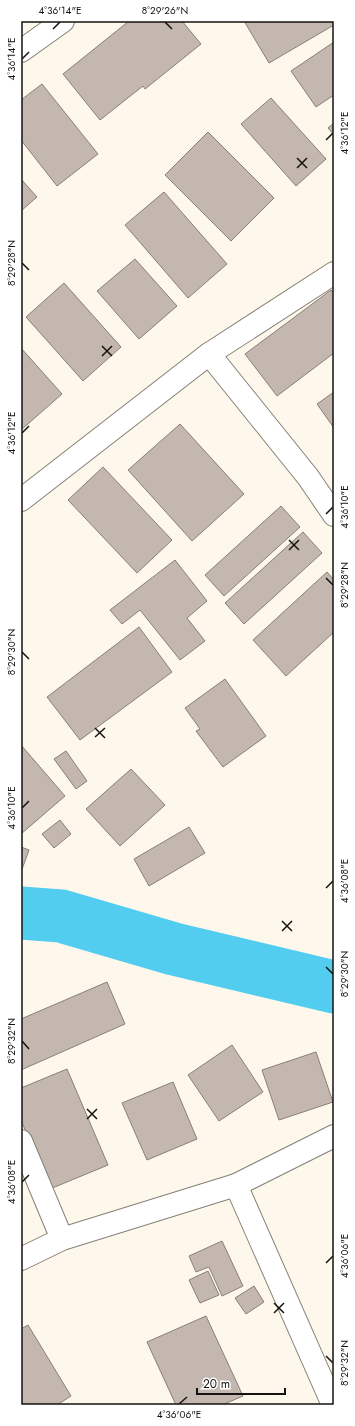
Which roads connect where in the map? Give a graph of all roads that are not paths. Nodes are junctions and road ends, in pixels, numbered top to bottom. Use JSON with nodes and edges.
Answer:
{"nodes":[{"id":1,"x":62,"y":21,"type":"edge"},
{"id":2,"x":21,"y":51,"type":"edge"},
{"id":3,"x":334,"y":273,"type":"edge"},
{"id":4,"x":209,"y":354,"type":"junction"},
{"id":5,"x":21,"y":500,"type":"edge"},
{"id":6,"x":334,"y":515,"type":"edge"},
{"id":7,"x":334,"y":1136,"type":"edge"},
{"id":8,"x":21,"y":1140,"type":"edge"},
{"id":9,"x":236,"y":1185,"type":"junction"},
{"id":10,"x":62,"y":1239,"type":"junction"},
{"id":11,"x":21,"y":1258,"type":"edge"},
{"id":12,"x":333,"y":1405,"type":"edge"}],
"edges":[{"from":1,"to":2,"type":"street"},
{"from":3,"to":4,"type":"street"},
{"from":4,"to":5,"type":"street"},
{"from":4,"to":6,"type":"street"},
{"from":7,"to":9,"type":"street"},
{"from":8,"to":10,"type":"street"},
{"from":9,"to":10,"type":"street"},
{"from":9,"to":12,"type":"street"},
{"from":10,"to":11,"type":"street"}]}
